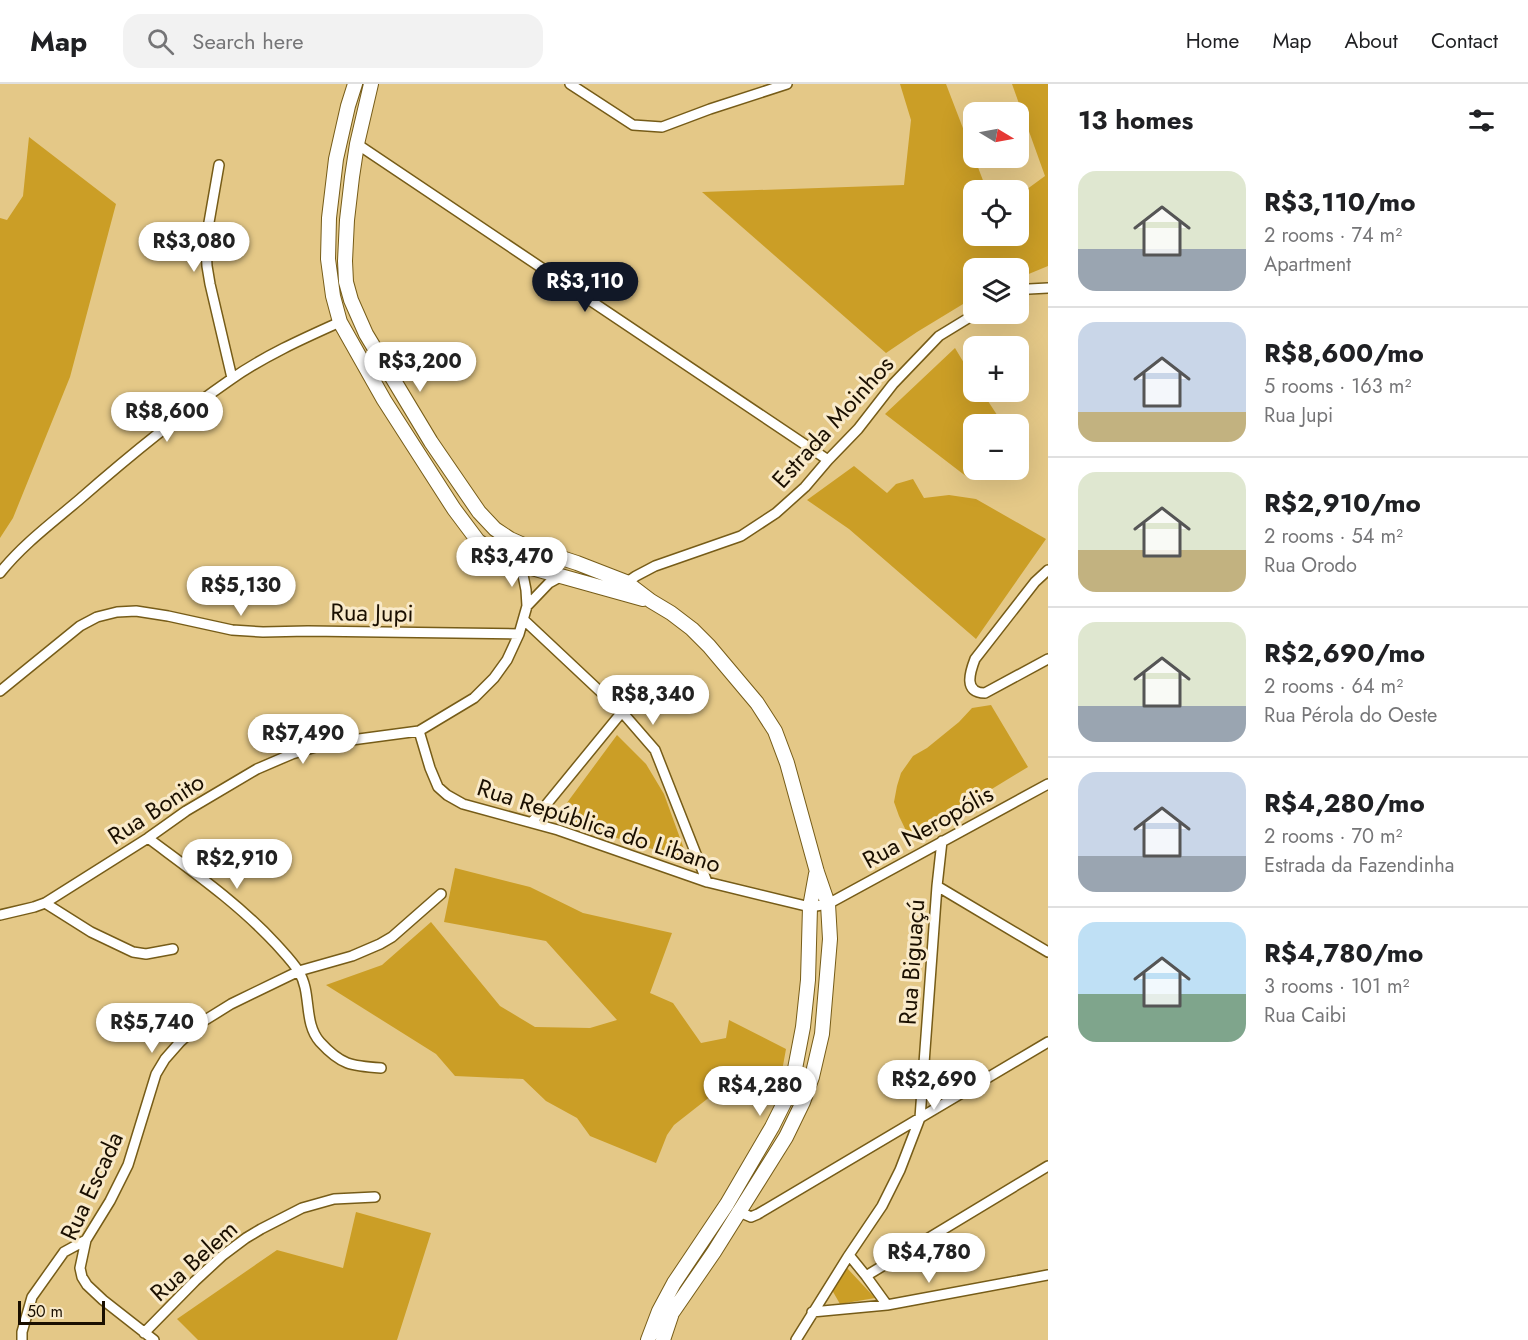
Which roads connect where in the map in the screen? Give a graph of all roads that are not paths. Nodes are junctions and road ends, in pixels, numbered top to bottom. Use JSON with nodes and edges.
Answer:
{"nodes":[{"id":1,"x":355,"y":84,"type":"edge"},
{"id":2,"x":371,"y":84,"type":"edge"},
{"id":3,"x":570,"y":84,"type":"edge"},
{"id":4,"x":787,"y":84,"type":"edge"},
{"id":5,"x":357,"y":144,"type":"junction"},
{"id":6,"x":219,"y":165,"type":"dead end"},
{"id":7,"x":1048,"y":288,"type":"edge"},
{"id":8,"x":1029,"y":289,"type":"edge"},
{"id":9,"x":963,"y":321,"type":"edge"},
{"id":10,"x":340,"y":322,"type":"junction"},
{"id":11,"x":232,"y":378,"type":"junction"},
{"id":12,"x":828,"y":460,"type":"junction"},
{"id":13,"x":521,"y":565,"type":"junction"},
{"id":14,"x":1048,"y":570,"type":"edge"},
{"id":15,"x":0,"y":573,"type":"edge"},
{"id":16,"x":560,"y":577,"type":"junction"},
{"id":17,"x":620,"y":587,"type":"junction"},
{"id":18,"x":527,"y":606,"type":"junction"},
{"id":19,"x":524,"y":620,"type":"junction"},
{"id":20,"x":519,"y":634,"type":"junction"},
{"id":21,"x":1048,"y":659,"type":"edge"},
{"id":22,"x":0,"y":691,"type":"edge"},
{"id":23,"x":622,"y":712,"type":"junction"},
{"id":24,"x":419,"y":731,"type":"junction"},
{"id":25,"x":1048,"y":784,"type":"edge"},
{"id":26,"x":532,"y":822,"type":"junction"},
{"id":27,"x":148,"y":838,"type":"junction"},
{"id":28,"x":942,"y":841,"type":"junction"},
{"id":29,"x":817,"y":872,"type":"junction"},
{"id":30,"x":707,"y":882,"type":"junction"},
{"id":31,"x":937,"y":886,"type":"junction"},
{"id":32,"x":441,"y":894,"type":"dead end"},
{"id":33,"x":45,"y":903,"type":"junction"},
{"id":34,"x":828,"y":904,"type":"junction"},
{"id":35,"x":810,"y":907,"type":"junction"},
{"id":36,"x":0,"y":915,"type":"edge"},
{"id":37,"x":173,"y":948,"type":"dead end"},
{"id":38,"x":1048,"y":952,"type":"edge"},
{"id":39,"x":299,"y":971,"type":"junction"},
{"id":40,"x":1048,"y":1042,"type":"edge"},
{"id":41,"x":381,"y":1068,"type":"dead end"},
{"id":42,"x":920,"y":1118,"type":"junction"},
{"id":43,"x":1048,"y":1166,"type":"edge"},
{"id":44,"x":375,"y":1197,"type":"dead end"},
{"id":45,"x":727,"y":1204,"type":"junction"},
{"id":46,"x":739,"y":1213,"type":"junction"},
{"id":47,"x":86,"y":1240,"type":"junction"},
{"id":48,"x":849,"y":1255,"type":"junction"},
{"id":49,"x":1048,"y":1275,"type":"edge"},
{"id":50,"x":867,"y":1276,"type":"junction"},
{"id":51,"x":887,"y":1305,"type":"junction"},
{"id":52,"x":812,"y":1312,"type":"junction"},
{"id":53,"x":144,"y":1333,"type":"junction"},
{"id":54,"x":22,"y":1340,"type":"edge"},
{"id":55,"x":154,"y":1340,"type":"edge"},
{"id":56,"x":648,"y":1340,"type":"edge"},
{"id":57,"x":663,"y":1340,"type":"edge"},
{"id":58,"x":796,"y":1340,"type":"edge"}],
"edges":[{"from":1,"to":10,"type":"main road"},
{"from":2,"to":5,"type":"main road"},
{"from":3,"to":4,"type":"street"},
{"from":5,"to":12,"type":"street"},
{"from":5,"to":17,"type":"main road"},
{"from":6,"to":11,"type":"street"},
{"from":7,"to":8,"type":"street"},
{"from":9,"to":12,"type":"street","name":"Estrada Moinhos"},
{"from":10,"to":11,"type":"street"},
{"from":10,"to":13,"type":"main road"},
{"from":11,"to":15,"type":"street"},
{"from":12,"to":17,"type":"street","name":"Estrada Moinhos"},
{"from":13,"to":16,"type":"main road"},
{"from":13,"to":18,"type":"street"},
{"from":14,"to":21,"type":"street"},
{"from":16,"to":17,"type":"main road"},
{"from":16,"to":18,"type":"street"},
{"from":17,"to":29,"type":"main road"},
{"from":18,"to":19,"type":"street","name":"Rua Bonito"},
{"from":19,"to":20,"type":"street","name":"Rua Bonito"},
{"from":19,"to":23,"type":"street"},
{"from":20,"to":22,"type":"street","name":"Rua Jupi"},
{"from":20,"to":24,"type":"street","name":"Rua Bonito"},
{"from":23,"to":26,"type":"street"},
{"from":23,"to":30,"type":"street"},
{"from":24,"to":26,"type":"street","name":"Rua República do Libano"},
{"from":24,"to":27,"type":"street","name":"Rua Bonito"},
{"from":25,"to":28,"type":"street","name":"Rua Neropólis"},
{"from":26,"to":30,"type":"street","name":"Rua República do Libano"},
{"from":27,"to":33,"type":"street","name":"Rua Bonito"},
{"from":27,"to":39,"type":"street"},
{"from":28,"to":31,"type":"street","name":"Rua Biguaçú"},
{"from":28,"to":34,"type":"street","name":"Rua Neropólis"},
{"from":29,"to":34,"type":"main road"},
{"from":29,"to":35,"type":"main road"},
{"from":30,"to":35,"type":"street","name":"Rua República do Libano"},
{"from":31,"to":38,"type":"street"},
{"from":31,"to":42,"type":"street","name":"Rua Biguaçú"},
{"from":32,"to":39,"type":"street","name":"Rua Escada"},
{"from":33,"to":36,"type":"street","name":"Rua Bonito"},
{"from":33,"to":37,"type":"street"},
{"from":34,"to":35,"type":"street","name":"Rua Neropólis"},
{"from":34,"to":46,"type":"main road"},
{"from":35,"to":45,"type":"main road"},
{"from":39,"to":41,"type":"street"},
{"from":39,"to":47,"type":"street","name":"Rua Escada"},
{"from":40,"to":42,"type":"street"},
{"from":42,"to":46,"type":"street"},
{"from":42,"to":48,"type":"street","name":"Rua Biguaçú"},
{"from":43,"to":50,"type":"street"},
{"from":44,"to":53,"type":"street","name":"Rua Belem"},
{"from":45,"to":46,"type":"street"},
{"from":45,"to":56,"type":"main road"},
{"from":46,"to":57,"type":"main road"},
{"from":47,"to":53,"type":"street","name":"Rua Escada"},
{"from":47,"to":54,"type":"street"},
{"from":48,"to":50,"type":"street"},
{"from":48,"to":52,"type":"street","name":"Rua Biguaçú"},
{"from":49,"to":51,"type":"street"},
{"from":50,"to":51,"type":"street"},
{"from":51,"to":52,"type":"street"},
{"from":52,"to":58,"type":"street","name":"Rua Biguaçú"},
{"from":53,"to":55,"type":"street","name":"Rua Escada"}]}
